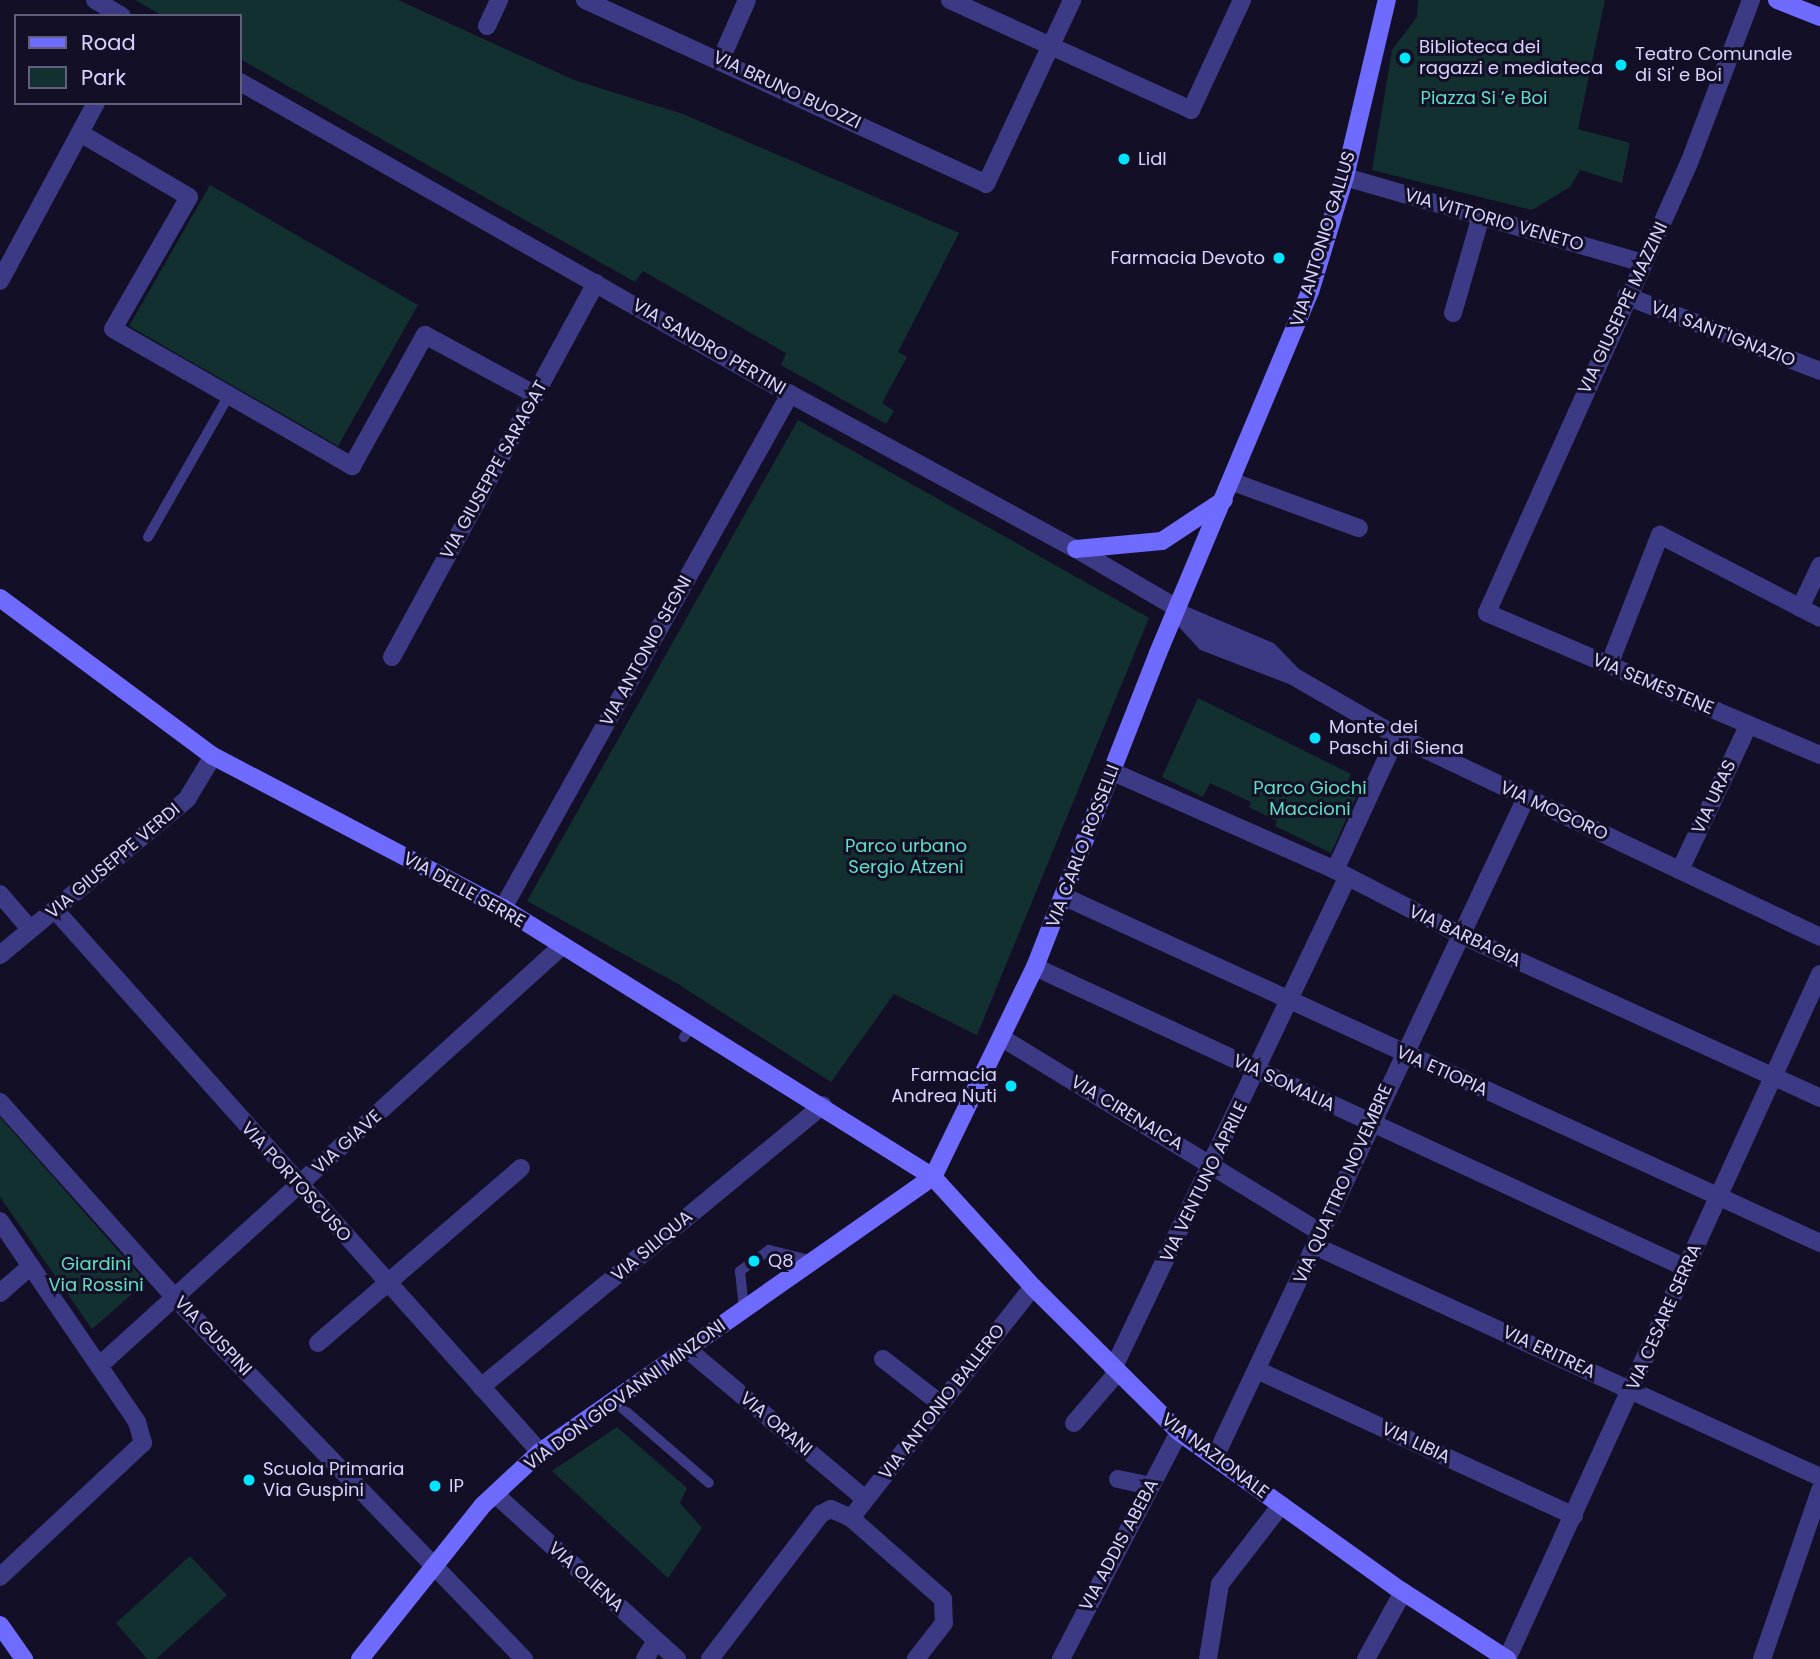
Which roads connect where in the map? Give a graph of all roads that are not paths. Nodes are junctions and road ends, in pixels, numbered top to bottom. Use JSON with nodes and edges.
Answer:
{"nodes":[{"id":1,"x":94,"y":0,"type":"edge"},
{"id":2,"x":499,"y":0,"type":"edge"},
{"id":3,"x":585,"y":0,"type":"edge"},
{"id":4,"x":747,"y":0,"type":"edge"},
{"id":5,"x":950,"y":0,"type":"edge"},
{"id":6,"x":1072,"y":0,"type":"edge"},
{"id":7,"x":1242,"y":0,"type":"edge"},
{"id":8,"x":1387,"y":0,"type":"edge"},
{"id":9,"x":1751,"y":0,"type":"edge"},
{"id":10,"x":1777,"y":0,"type":"edge"},
{"id":11,"x":118,"y":14,"type":"edge"},
{"id":12,"x":1820,"y":17,"type":"edge"},
{"id":13,"x":487,"y":26,"type":"dead end"},
{"id":14,"x":1052,"y":44,"type":"junction"},
{"id":15,"x":721,"y":59,"type":"junction"},
{"id":16,"x":242,"y":83,"type":"edge"},
{"id":17,"x":95,"y":105,"type":"edge"},
{"id":18,"x":80,"y":133,"type":"junction"},
{"id":19,"x":1345,"y":177,"type":"junction"},
{"id":20,"x":1480,"y":216,"type":"junction"},
{"id":21,"x":1643,"y":263,"type":"junction"},
{"id":22,"x":0,"y":281,"type":"edge"},
{"id":23,"x":596,"y":283,"type":"junction"},
{"id":24,"x":1626,"y":296,"type":"junction"},
{"id":25,"x":1453,"y":313,"type":"dead end"},
{"id":26,"x":1820,"y":371,"type":"edge"},
{"id":27,"x":790,"y":394,"type":"junction"},
{"id":28,"x":536,"y":395,"type":"junction"},
{"id":29,"x":229,"y":396,"type":"junction"},
{"id":30,"x":1227,"y":496,"type":"junction"},
{"id":31,"x":1359,"y":528,"type":"dead end"},
{"id":32,"x":148,"y":537,"type":"dead end"},
{"id":33,"x":1076,"y":549,"type":"junction"},
{"id":34,"x":1820,"y":566,"type":"edge"},
{"id":35,"x":0,"y":598,"type":"edge"},
{"id":36,"x":1800,"y":608,"type":"junction"},
{"id":37,"x":1177,"y":612,"type":"junction"},
{"id":38,"x":1487,"y":613,"type":"joint"},
{"id":39,"x":1820,"y":618,"type":"edge"},
{"id":40,"x":392,"y":657,"type":"dead end"},
{"id":41,"x":1609,"y":665,"type":"junction"},
{"id":42,"x":1749,"y":724,"type":"junction"},
{"id":43,"x":1397,"y":736,"type":"junction"},
{"id":44,"x":1820,"y":755,"type":"edge"},
{"id":45,"x":213,"y":756,"type":"junction"},
{"id":46,"x":1113,"y":772,"type":"junction"},
{"id":47,"x":1526,"y":798,"type":"junction"},
{"id":48,"x":1679,"y":870,"type":"junction"},
{"id":49,"x":1341,"y":875,"type":"junction"},
{"id":50,"x":0,"y":894,"type":"edge"},
{"id":51,"x":1065,"y":897,"type":"junction"},
{"id":52,"x":503,"y":908,"type":"junction"},
{"id":53,"x":55,"y":910,"type":"junction"},
{"id":54,"x":30,"y":929,"type":"junction"},
{"id":55,"x":1459,"y":934,"type":"junction"},
{"id":56,"x":1820,"y":937,"type":"edge"},
{"id":57,"x":562,"y":946,"type":"junction"},
{"id":58,"x":0,"y":955,"type":"edge"},
{"id":59,"x":1035,"y":967,"type":"junction"},
{"id":60,"x":1820,"y":974,"type":"edge"},
{"id":61,"x":1290,"y":1000,"type":"junction"},
{"id":62,"x":1002,"y":1038,"type":"junction"},
{"id":63,"x":1402,"y":1054,"type":"junction"},
{"id":64,"x":1257,"y":1071,"type":"junction"},
{"id":65,"x":1775,"y":1077,"type":"junction"},
{"id":66,"x":1820,"y":1098,"type":"edge"},
{"id":67,"x":0,"y":1102,"type":"edge"},
{"id":68,"x":823,"y":1105,"type":"junction"},
{"id":69,"x":1371,"y":1123,"type":"junction"},
{"id":70,"x":1213,"y":1165,"type":"junction"},
{"id":71,"x":521,"y":1168,"type":"dead end"},
{"id":72,"x":933,"y":1177,"type":"junction"},
{"id":73,"x":299,"y":1186,"type":"junction"},
{"id":74,"x":1719,"y":1196,"type":"junction"},
{"id":75,"x":0,"y":1221,"type":"edge"},
{"id":76,"x":1318,"y":1239,"type":"junction"},
{"id":77,"x":1820,"y":1243,"type":"edge"},
{"id":78,"x":813,"y":1261,"type":"junction"},
{"id":79,"x":31,"y":1266,"type":"junction"},
{"id":80,"x":1686,"y":1268,"type":"junction"},
{"id":81,"x":388,"y":1285,"type":"junction"},
{"id":82,"x":1033,"y":1287,"type":"junction"},
{"id":83,"x":0,"y":1293,"type":"edge"},
{"id":84,"x":176,"y":1297,"type":"junction"},
{"id":85,"x":744,"y":1309,"type":"junction"},
{"id":86,"x":318,"y":1343,"type":"dead end"},
{"id":87,"x":687,"y":1349,"type":"junction"},
{"id":88,"x":883,"y":1359,"type":"dead end"},
{"id":89,"x":100,"y":1366,"type":"junction"},
{"id":90,"x":1257,"y":1370,"type":"junction"},
{"id":91,"x":1115,"y":1371,"type":"junction"},
{"id":92,"x":481,"y":1387,"type":"junction"},
{"id":93,"x":1631,"y":1390,"type":"junction"},
{"id":94,"x":614,"y":1401,"type":"junction"},
{"id":95,"x":941,"y":1404,"type":"junction"},
{"id":96,"x":1074,"y":1423,"type":"dead end"},
{"id":97,"x":1178,"y":1433,"type":"junction"},
{"id":98,"x":540,"y":1452,"type":"junction"},
{"id":99,"x":1215,"y":1457,"type":"junction"},
{"id":100,"x":1820,"y":1476,"type":"edge"},
{"id":101,"x":1118,"y":1479,"type":"dead end"},
{"id":102,"x":709,"y":1483,"type":"dead end"},
{"id":103,"x":1150,"y":1486,"type":"junction"},
{"id":104,"x":1820,"y":1491,"type":"edge"},
{"id":105,"x":495,"y":1494,"type":"junction"},
{"id":106,"x":865,"y":1499,"type":"junction"},
{"id":107,"x":1281,"y":1506,"type":"junction"},
{"id":108,"x":1574,"y":1516,"type":"junction"},
{"id":109,"x":850,"y":1518,"type":"junction"},
{"id":110,"x":1815,"y":1524,"type":"edge"},
{"id":111,"x":433,"y":1563,"type":"junction"},
{"id":112,"x":0,"y":1577,"type":"edge"},
{"id":113,"x":1403,"y":1592,"type":"junction"},
{"id":114,"x":0,"y":1625,"type":"edge"},
{"id":115,"x":656,"y":1641,"type":"junction"},
{"id":116,"x":24,"y":1659,"type":"edge"},
{"id":117,"x":360,"y":1659,"type":"edge"},
{"id":118,"x":524,"y":1659,"type":"edge"},
{"id":119,"x":645,"y":1659,"type":"edge"},
{"id":120,"x":677,"y":1659,"type":"edge"},
{"id":121,"x":710,"y":1659,"type":"edge"},
{"id":122,"x":916,"y":1659,"type":"edge"},
{"id":123,"x":1061,"y":1659,"type":"edge"},
{"id":124,"x":1208,"y":1659,"type":"edge"},
{"id":125,"x":1366,"y":1659,"type":"edge"},
{"id":126,"x":1507,"y":1659,"type":"edge"},
{"id":127,"x":1762,"y":1659,"type":"edge"}],
"edges":[{"from":1,"to":11,"type":"street"},
{"from":2,"to":13,"type":"street"},
{"from":3,"to":15,"type":"street","name":"VIA BRUNO BUOZZI"},
{"from":4,"to":15,"type":"street"},
{"from":5,"to":14,"type":"street"},
{"from":6,"to":14,"type":"street"},
{"from":7,"to":14,"type":"street"},
{"from":8,"to":19,"type":"street","name":"VIA ANTONIO GALLUS"},
{"from":9,"to":21,"type":"street","name":"VIA GIUSEPPE MAZZINI"},
{"from":10,"to":12,"type":"street"},
{"from":14,"to":15,"type":"street","name":"VIA BRUNO BUOZZI"},
{"from":16,"to":23,"type":"street","name":"VIA SANDRO PERTINI"},
{"from":17,"to":18,"type":"street"},
{"from":18,"to":22,"type":"street"},
{"from":18,"to":29,"type":"street"},
{"from":19,"to":20,"type":"street","name":"VIA VITTORIO VENETO"},
{"from":19,"to":30,"type":"street","name":"VIA ANTONIO GALLUS"},
{"from":20,"to":21,"type":"street","name":"VIA VITTORIO VENETO"},
{"from":20,"to":25,"type":"street"},
{"from":21,"to":24,"type":"street","name":"VIA GIUSEPPE MAZZINI"},
{"from":23,"to":27,"type":"street","name":"VIA SANDRO PERTINI"},
{"from":23,"to":28,"type":"street","name":"VIA GIUSEPPE SARAGAT"},
{"from":24,"to":26,"type":"street","name":"VIA SANT'IGNAZIO"},
{"from":24,"to":38,"type":"street","name":"VIA GIUSEPPE MAZZINI"},
{"from":27,"to":33,"type":"street","name":"VIA SANDRO PERTINI"},
{"from":27,"to":52,"type":"street","name":"VIA ANTONIO SEGNI"},
{"from":28,"to":29,"type":"street"},
{"from":28,"to":40,"type":"street","name":"VIA GIUSEPPE SARAGAT"},
{"from":29,"to":32,"type":"lane"},
{"from":30,"to":31,"type":"street"},
{"from":30,"to":33,"type":"street"},
{"from":30,"to":37,"type":"street","name":"VIA CARLO ROSSELLI"},
{"from":33,"to":37,"type":"street","name":"VIA SANDRO PERTINI"},
{"from":34,"to":36,"type":"street"},
{"from":35,"to":45,"type":"street","name":"VIA DELLE SERRE"},
{"from":36,"to":39,"type":"street"},
{"from":36,"to":41,"type":"street"},
{"from":37,"to":43,"type":"street","name":"VIA MOGORO"},
{"from":37,"to":46,"type":"street","name":"VIA CARLO ROSSELLI"},
{"from":38,"to":41,"type":"street","name":"VIA SEMESTENE"},
{"from":41,"to":42,"type":"street","name":"VIA SEMESTENE"},
{"from":42,"to":44,"type":"street","name":"VIA SEMESTENE"},
{"from":42,"to":48,"type":"street","name":"VIA URAS"},
{"from":43,"to":47,"type":"street","name":"VIA MOGORO"},
{"from":43,"to":49,"type":"street","name":"VIA VENTUNO APRILE"},
{"from":45,"to":52,"type":"street","name":"VIA DELLE SERRE"},
{"from":45,"to":53,"type":"street","name":"VIA GIUSEPPE VERDI"},
{"from":46,"to":49,"type":"street","name":"VIA BARBAGIA"},
{"from":46,"to":51,"type":"street","name":"VIA CARLO ROSSELLI"},
{"from":47,"to":48,"type":"street","name":"VIA MOGORO"},
{"from":47,"to":55,"type":"street","name":"VIA QUATTRO NOVEMBRE"},
{"from":48,"to":56,"type":"street","name":"VIA MOGORO"},
{"from":49,"to":55,"type":"street","name":"VIA BARBAGIA"},
{"from":49,"to":61,"type":"street","name":"VIA VENTUNO APRILE"},
{"from":50,"to":54,"type":"street"},
{"from":51,"to":59,"type":"street","name":"VIA CARLO ROSSELLI"},
{"from":51,"to":61,"type":"street","name":"VIA ETIOPIA"},
{"from":52,"to":57,"type":"street","name":"VIA DELLE SERRE"},
{"from":53,"to":54,"type":"street","name":"VIA GIUSEPPE VERDI"},
{"from":53,"to":73,"type":"street","name":"VIA PORTOSCUSO"},
{"from":54,"to":58,"type":"street","name":"VIA GIUSEPPE VERDI"},
{"from":55,"to":63,"type":"street","name":"VIA QUATTRO NOVEMBRE"},
{"from":55,"to":65,"type":"street","name":"VIA BARBAGIA"},
{"from":57,"to":68,"type":"street","name":"VIA DELLE SERRE"},
{"from":57,"to":73,"type":"street","name":"VIA GIAVE"},
{"from":59,"to":62,"type":"street","name":"VIA CARLO ROSSELLI"},
{"from":59,"to":64,"type":"street","name":"VIA SOMALIA"},
{"from":60,"to":65,"type":"street","name":"VIA CESARE SERRA"},
{"from":61,"to":63,"type":"street","name":"VIA ETIOPIA"},
{"from":61,"to":64,"type":"street","name":"VIA VENTUNO APRILE"},
{"from":62,"to":70,"type":"street","name":"VIA CIRENAICA"},
{"from":62,"to":72,"type":"street","name":"VIA CARLO ROSSELLI"},
{"from":63,"to":69,"type":"street","name":"VIA QUATTRO NOVEMBRE"},
{"from":63,"to":74,"type":"street","name":"VIA ETIOPIA"},
{"from":64,"to":69,"type":"street","name":"VIA SOMALIA"},
{"from":64,"to":70,"type":"street","name":"VIA VENTUNO APRILE"},
{"from":65,"to":66,"type":"street","name":"VIA BARBAGIA"},
{"from":65,"to":74,"type":"street","name":"VIA CESARE SERRA"},
{"from":67,"to":84,"type":"street","name":"VIA GUSPINI"},
{"from":68,"to":72,"type":"street","name":"VIA DELLE SERRE"},
{"from":68,"to":92,"type":"street","name":"VIA SILIQUA"},
{"from":69,"to":76,"type":"street","name":"VIA QUATTRO NOVEMBRE"},
{"from":69,"to":80,"type":"street","name":"VIA SOMALIA"},
{"from":70,"to":76,"type":"street","name":"VIA CIRENAICA"},
{"from":70,"to":91,"type":"street","name":"VIA VENTUNO APRILE"},
{"from":71,"to":81,"type":"street"},
{"from":72,"to":78,"type":"street","name":"VIA DON GIOVANNI MINZONI"},
{"from":72,"to":82,"type":"street","name":"VIA NAZIONALE"},
{"from":73,"to":81,"type":"street","name":"VIA PORTOSCUSO"},
{"from":73,"to":84,"type":"street","name":"VIA GIAVE"},
{"from":74,"to":77,"type":"street","name":"VIA ETIOPIA"},
{"from":74,"to":80,"type":"street","name":"VIA CESARE SERRA"},
{"from":75,"to":79,"type":"street"},
{"from":76,"to":90,"type":"street","name":"VIA QUATTRO NOVEMBRE"},
{"from":76,"to":93,"type":"street","name":"VIA ERITREA"},
{"from":78,"to":85,"type":"street","name":"VIA DON GIOVANNI MINZONI"},
{"from":78,"to":85,"type":"lane"},
{"from":79,"to":83,"type":"street"},
{"from":79,"to":89,"type":"street"},
{"from":80,"to":93,"type":"street","name":"VIA CESARE SERRA"},
{"from":81,"to":86,"type":"street"},
{"from":81,"to":92,"type":"street","name":"VIA PORTOSCUSO"},
{"from":82,"to":91,"type":"street","name":"VIA NAZIONALE"},
{"from":82,"to":95,"type":"street","name":"VIA ANTONIO BALLERO"},
{"from":84,"to":89,"type":"street","name":"VIA GIAVE"},
{"from":84,"to":111,"type":"street","name":"VIA GUSPINI"},
{"from":85,"to":87,"type":"street","name":"VIA DON GIOVANNI MINZONI"},
{"from":87,"to":94,"type":"street","name":"VIA DON GIOVANNI MINZONI"},
{"from":87,"to":106,"type":"street","name":"VIA ORANI"},
{"from":88,"to":95,"type":"street"},
{"from":89,"to":112,"type":"street"},
{"from":90,"to":99,"type":"street","name":"VIA QUATTRO NOVEMBRE"},
{"from":90,"to":108,"type":"street","name":"VIA LIBIA"},
{"from":91,"to":96,"type":"street","name":"VIA VENTUNO APRILE"},
{"from":91,"to":97,"type":"street","name":"VIA NAZIONALE"},
{"from":92,"to":98,"type":"street","name":"VIA PORTOSCUSO"},
{"from":93,"to":100,"type":"street","name":"VIA ERITREA"},
{"from":93,"to":108,"type":"street","name":"VIA CESARE SERRA"},
{"from":94,"to":98,"type":"street","name":"VIA DON GIOVANNI MINZONI"},
{"from":94,"to":102,"type":"lane"},
{"from":95,"to":106,"type":"street","name":"VIA ANTONIO BALLERO"},
{"from":97,"to":99,"type":"street","name":"VIA NAZIONALE"},
{"from":97,"to":103,"type":"street","name":"VIA ADDIS ABEBA"},
{"from":98,"to":105,"type":"street","name":"VIA DON GIOVANNI MINZONI"},
{"from":99,"to":107,"type":"street","name":"VIA NAZIONALE"},
{"from":101,"to":103,"type":"street"},
{"from":103,"to":123,"type":"street","name":"VIA ADDIS ABEBA"},
{"from":104,"to":110,"type":"street"},
{"from":105,"to":111,"type":"street","name":"VIA DON GIOVANNI MINZONI"},
{"from":105,"to":115,"type":"street","name":"VIA OLIENA"},
{"from":106,"to":109,"type":"street","name":"VIA ANTONIO BALLERO"},
{"from":107,"to":113,"type":"street","name":"VIA NAZIONALE"},
{"from":107,"to":124,"type":"street"},
{"from":108,"to":126,"type":"street","name":"VIA CESARE SERRA"},
{"from":109,"to":121,"type":"street"},
{"from":109,"to":122,"type":"street"},
{"from":110,"to":127,"type":"street"},
{"from":111,"to":117,"type":"street","name":"VIA DON GIOVANNI MINZONI"},
{"from":111,"to":118,"type":"street","name":"VIA GUSPINI"},
{"from":113,"to":125,"type":"street"},
{"from":113,"to":126,"type":"street","name":"VIA NAZIONALE"},
{"from":114,"to":116,"type":"street"},
{"from":115,"to":119,"type":"street"},
{"from":115,"to":120,"type":"street","name":"VIA OLIENA"}]}
